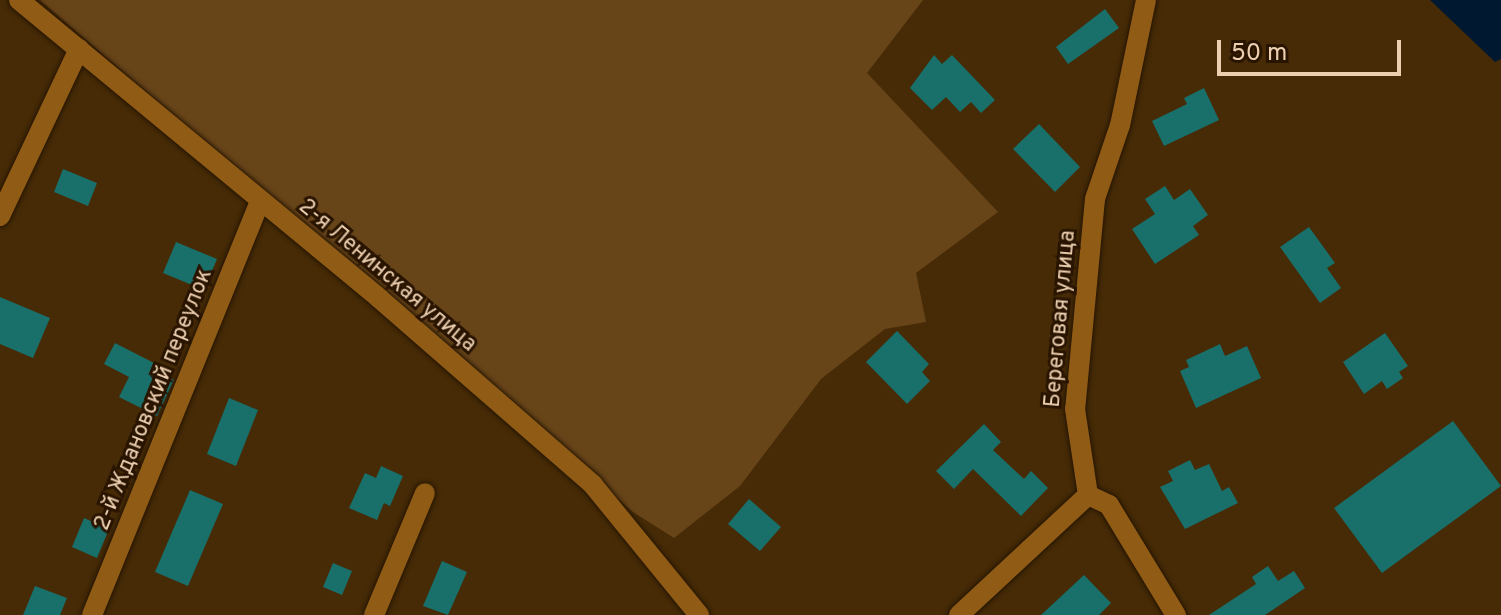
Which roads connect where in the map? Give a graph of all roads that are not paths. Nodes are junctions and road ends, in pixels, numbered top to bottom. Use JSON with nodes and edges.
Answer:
{"nodes":[{"id":1,"x":19,"y":0,"type":"edge"},
{"id":2,"x":1146,"y":0,"type":"edge"},
{"id":3,"x":79,"y":49,"type":"junction"},
{"id":4,"x":260,"y":202,"type":"junction"},
{"id":5,"x":0,"y":216,"type":"edge"},
{"id":6,"x":425,"y":493,"type":"dead end"},
{"id":7,"x":1088,"y":495,"type":"junction"},
{"id":8,"x":92,"y":615,"type":"edge"},
{"id":9,"x":374,"y":615,"type":"edge"},
{"id":10,"x":699,"y":615,"type":"edge"},
{"id":11,"x":959,"y":615,"type":"edge"},
{"id":12,"x":1176,"y":615,"type":"edge"}],
"edges":[{"from":1,"to":3,"type":"street","name":"2-я Ленинская улица"},
{"from":2,"to":7,"type":"street","name":"Береговая улица"},
{"from":3,"to":4,"type":"street","name":"2-я Ленинская улица"},
{"from":3,"to":5,"type":"street"},
{"from":4,"to":8,"type":"street","name":"2-й Ждановский переулок"},
{"from":4,"to":10,"type":"street","name":"2-я Ленинская улица"},
{"from":6,"to":9,"type":"street"},
{"from":7,"to":11,"type":"street"},
{"from":7,"to":12,"type":"street"}]}
